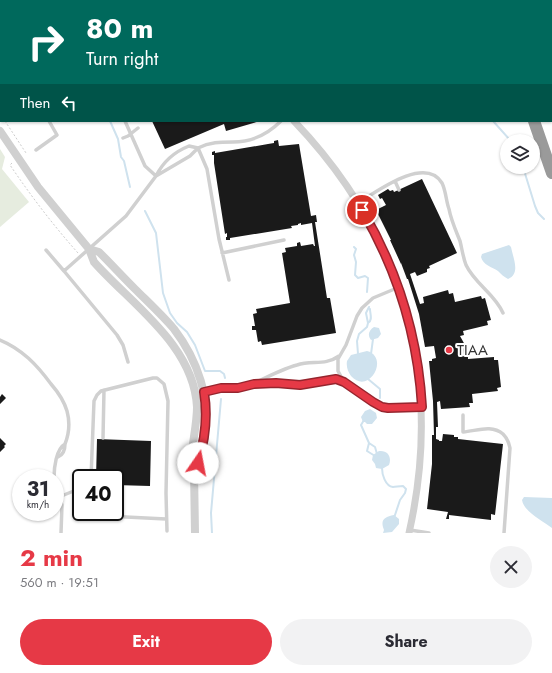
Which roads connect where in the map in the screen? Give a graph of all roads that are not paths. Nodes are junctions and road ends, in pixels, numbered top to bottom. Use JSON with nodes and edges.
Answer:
{"nodes":[{"id":1,"x":50,"y":122,"type":"edge"},
{"id":2,"x":125,"y":122,"type":"edge"},
{"id":3,"x":280,"y":122,"type":"edge"},
{"id":4,"x":295,"y":122,"type":"edge"},
{"id":5,"x":534,"y":122,"type":"edge"},
{"id":6,"x":138,"y":128,"type":"dead end"},
{"id":7,"x":0,"y":131,"type":"edge"},
{"id":8,"x":131,"y":134,"type":"junction"},
{"id":9,"x":123,"y":138,"type":"dead end"},
{"id":10,"x":198,"y":148,"type":"junction"},
{"id":11,"x":36,"y":150,"type":"dead end"},
{"id":12,"x":552,"y":173,"type":"edge"},
{"id":13,"x":156,"y":176,"type":"junction"},
{"id":14,"x":395,"y":181,"type":"junction"},
{"id":15,"x":399,"y":190,"type":"dead end"},
{"id":16,"x":358,"y":203,"type":"junction"},
{"id":17,"x":284,"y":240,"type":"dead end"},
{"id":18,"x":88,"y":249,"type":"junction"},
{"id":19,"x":46,"y":250,"type":"dead end"},
{"id":20,"x":222,"y":253,"type":"junction"},
{"id":21,"x":64,"y":271,"type":"junction"},
{"id":22,"x":229,"y":280,"type":"dead end"},
{"id":23,"x":398,"y":288,"type":"junction"},
{"id":24,"x":503,"y":313,"type":"dead end"},
{"id":25,"x":0,"y":340,"type":"edge"},
{"id":26,"x":342,"y":352,"type":"junction"},
{"id":27,"x":128,"y":362,"type":"dead end"},
{"id":28,"x":344,"y":382,"type":"junction"},
{"id":29,"x":254,"y":384,"type":"junction"},
{"id":30,"x":104,"y":390,"type":"junction"},
{"id":31,"x":204,"y":392,"type":"junction"},
{"id":32,"x":195,"y":395,"type":"junction"},
{"id":33,"x":422,"y":407,"type":"junction"},
{"id":34,"x":463,"y":415,"type":"dead end"},
{"id":35,"x":94,"y":423,"type":"junction"},
{"id":36,"x":103,"y":424,"type":"junction"},
{"id":37,"x":103,"y":438,"type":"dead end"},
{"id":38,"x":55,"y":469,"type":"edge"},
{"id":39,"x":91,"y":469,"type":"edge"},
{"id":40,"x":194,"y":470,"type":"junction"},
{"id":41,"x":124,"y":517,"type":"edge"},
{"id":42,"x":166,"y":519,"type":"junction"},
{"id":43,"x":61,"y":521,"type":"edge"},
{"id":44,"x":167,"y":531,"type":"dead end"},
{"id":45,"x":409,"y":531,"type":"edge"},
{"id":46,"x":61,"y":533,"type":"edge"},
{"id":47,"x":195,"y":533,"type":"edge"},
{"id":48,"x":429,"y":533,"type":"edge"},
{"id":49,"x":504,"y":533,"type":"edge"}],
"edges":[{"from":1,"to":11,"type":"lane"},
{"from":2,"to":8,"type":"lane"},
{"from":3,"to":10,"type":"lane"},
{"from":4,"to":16,"type":"street"},
{"from":5,"to":12,"type":"highway"},
{"from":6,"to":8,"type":"lane"},
{"from":7,"to":18,"type":"street"},
{"from":8,"to":9,"type":"lane"},
{"from":8,"to":13,"type":"lane"},
{"from":10,"to":13,"type":"lane"},
{"from":10,"to":13,"type":"lane"},
{"from":10,"to":20,"type":"lane"},
{"from":13,"to":18,"type":"lane"},
{"from":14,"to":15,"type":"lane"},
{"from":14,"to":16,"type":"lane"},
{"from":14,"to":24,"type":"lane"},
{"from":16,"to":23,"type":"street"},
{"from":17,"to":20,"type":"lane"},
{"from":18,"to":21,"type":"lane"},
{"from":18,"to":31,"type":"street"},
{"from":18,"to":32,"type":"street"},
{"from":19,"to":21,"type":"lane"},
{"from":20,"to":22,"type":"lane"},
{"from":21,"to":27,"type":"lane"},
{"from":23,"to":26,"type":"lane"},
{"from":23,"to":33,"type":"street"},
{"from":25,"to":38,"type":"lane"},
{"from":26,"to":28,"type":"lane"},
{"from":26,"to":29,"type":"lane"},
{"from":28,"to":29,"type":"lane"},
{"from":28,"to":33,"type":"lane"},
{"from":29,"to":31,"type":"lane"},
{"from":30,"to":35,"type":"lane"},
{"from":30,"to":36,"type":"lane"},
{"from":30,"to":42,"type":"lane"},
{"from":31,"to":32,"type":"lane"},
{"from":31,"to":40,"type":"street"},
{"from":32,"to":40,"type":"street"},
{"from":33,"to":45,"type":"street"},
{"from":34,"to":49,"type":"lane"},
{"from":35,"to":36,"type":"lane"},
{"from":35,"to":39,"type":"lane"},
{"from":36,"to":37,"type":"lane"},
{"from":40,"to":47,"type":"street"},
{"from":41,"to":42,"type":"lane"},
{"from":42,"to":44,"type":"lane"},
{"from":43,"to":46,"type":"lane"},
{"from":45,"to":48,"type":"lane"}]}
